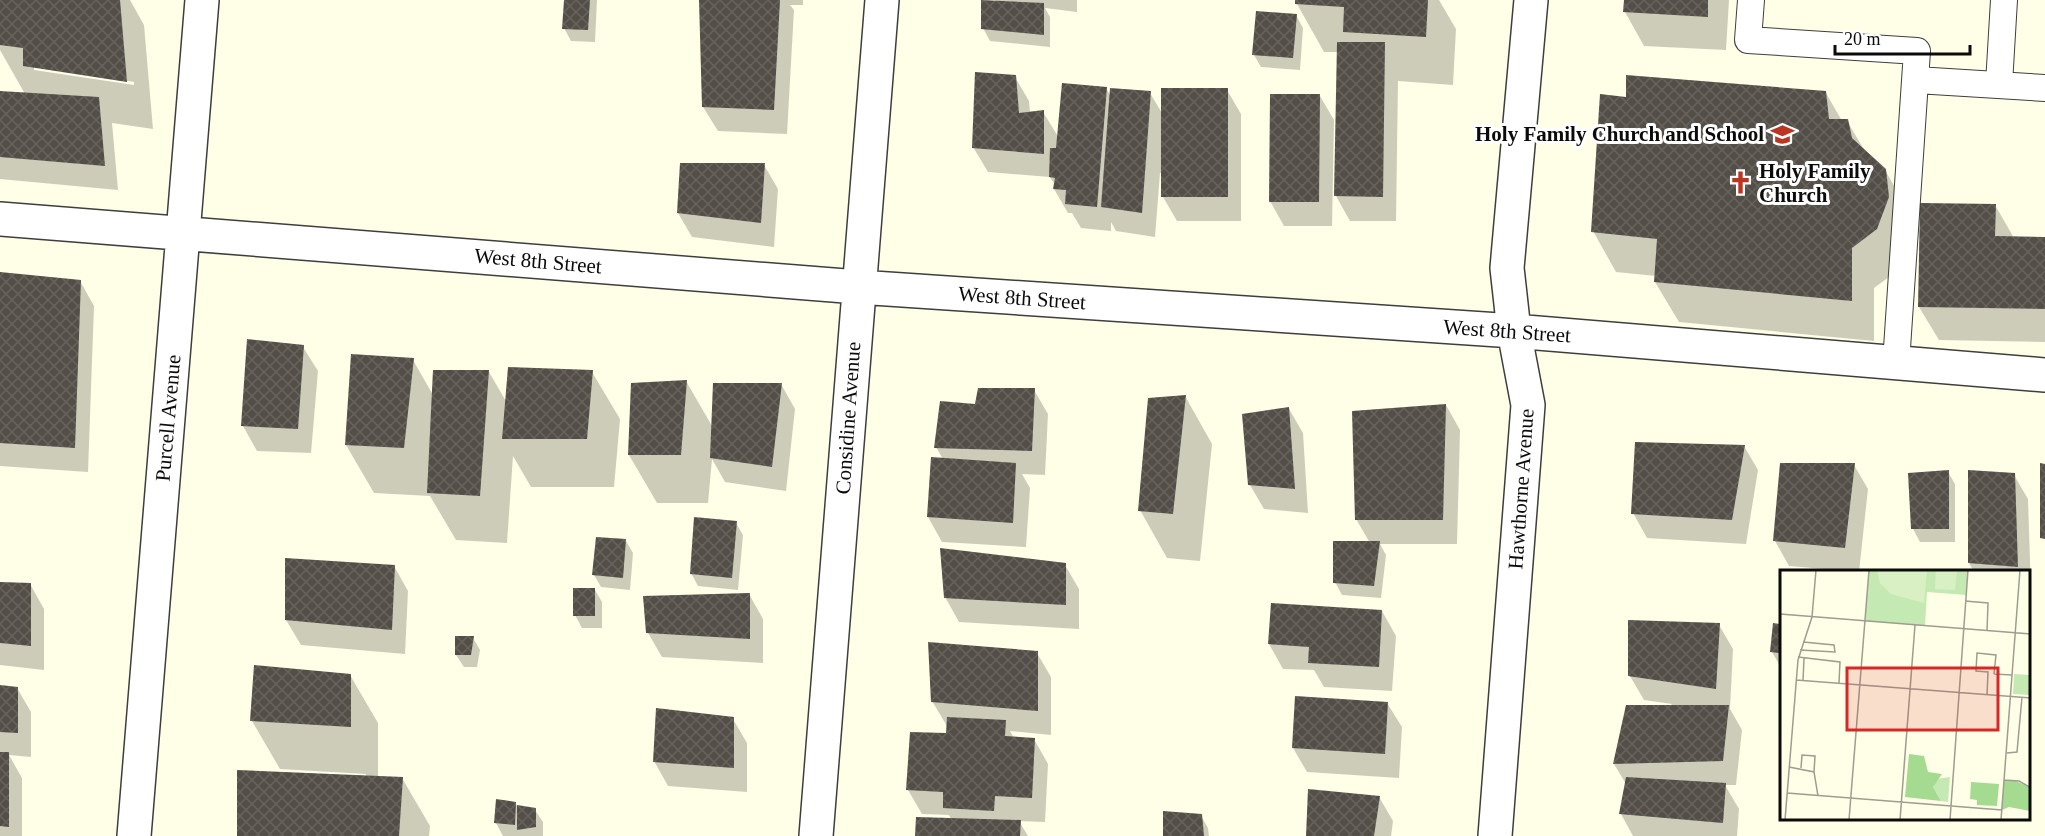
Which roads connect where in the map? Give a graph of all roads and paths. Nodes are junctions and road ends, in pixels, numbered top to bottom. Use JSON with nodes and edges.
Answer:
{"nodes":[{"id":1,"x":202,"y":0,"type":"edge"},
{"id":2,"x":882,"y":0,"type":"edge"},
{"id":3,"x":1531,"y":0,"type":"edge"},
{"id":4,"x":1751,"y":0,"type":"edge"},
{"id":5,"x":2004,"y":0,"type":"edge"},
{"id":6,"x":1916,"y":80,"type":"junction"},
{"id":7,"x":1999,"y":84,"type":"junction"},
{"id":8,"x":2045,"y":88,"type":"edge"},
{"id":9,"x":0,"y":219,"type":"edge"},
{"id":10,"x":183,"y":232,"type":"junction"},
{"id":11,"x":858,"y":287,"type":"junction"},
{"id":12,"x":1514,"y":331,"type":"junction"},
{"id":13,"x":1896,"y":363,"type":"junction"},
{"id":14,"x":2045,"y":375,"type":"edge"},
{"id":15,"x":134,"y":836,"type":"edge"},
{"id":16,"x":816,"y":836,"type":"edge"},
{"id":17,"x":1495,"y":836,"type":"edge"}],
"edges":[{"from":1,"to":10,"type":"street","name":"Purcell Avenue"},
{"from":2,"to":11,"type":"street","name":"Considine Avenue"},
{"from":3,"to":12,"type":"street","name":"Hawthorne Avenue"},
{"from":4,"to":6,"type":"lane"},
{"from":5,"to":7,"type":"lane"},
{"from":6,"to":7,"type":"lane"},
{"from":6,"to":13,"type":"lane"},
{"from":7,"to":8,"type":"lane"},
{"from":9,"to":10,"type":"street","name":"West 8th Street"},
{"from":10,"to":11,"type":"street","name":"West 8th Street"},
{"from":10,"to":15,"type":"street","name":"Purcell Avenue"},
{"from":11,"to":12,"type":"street","name":"West 8th Street"},
{"from":11,"to":16,"type":"street","name":"Considine Avenue"},
{"from":12,"to":13,"type":"street","name":"West 8th Street"},
{"from":12,"to":17,"type":"street","name":"Hawthorne Avenue"},
{"from":13,"to":14,"type":"street","name":"West 8th Street"}]}
